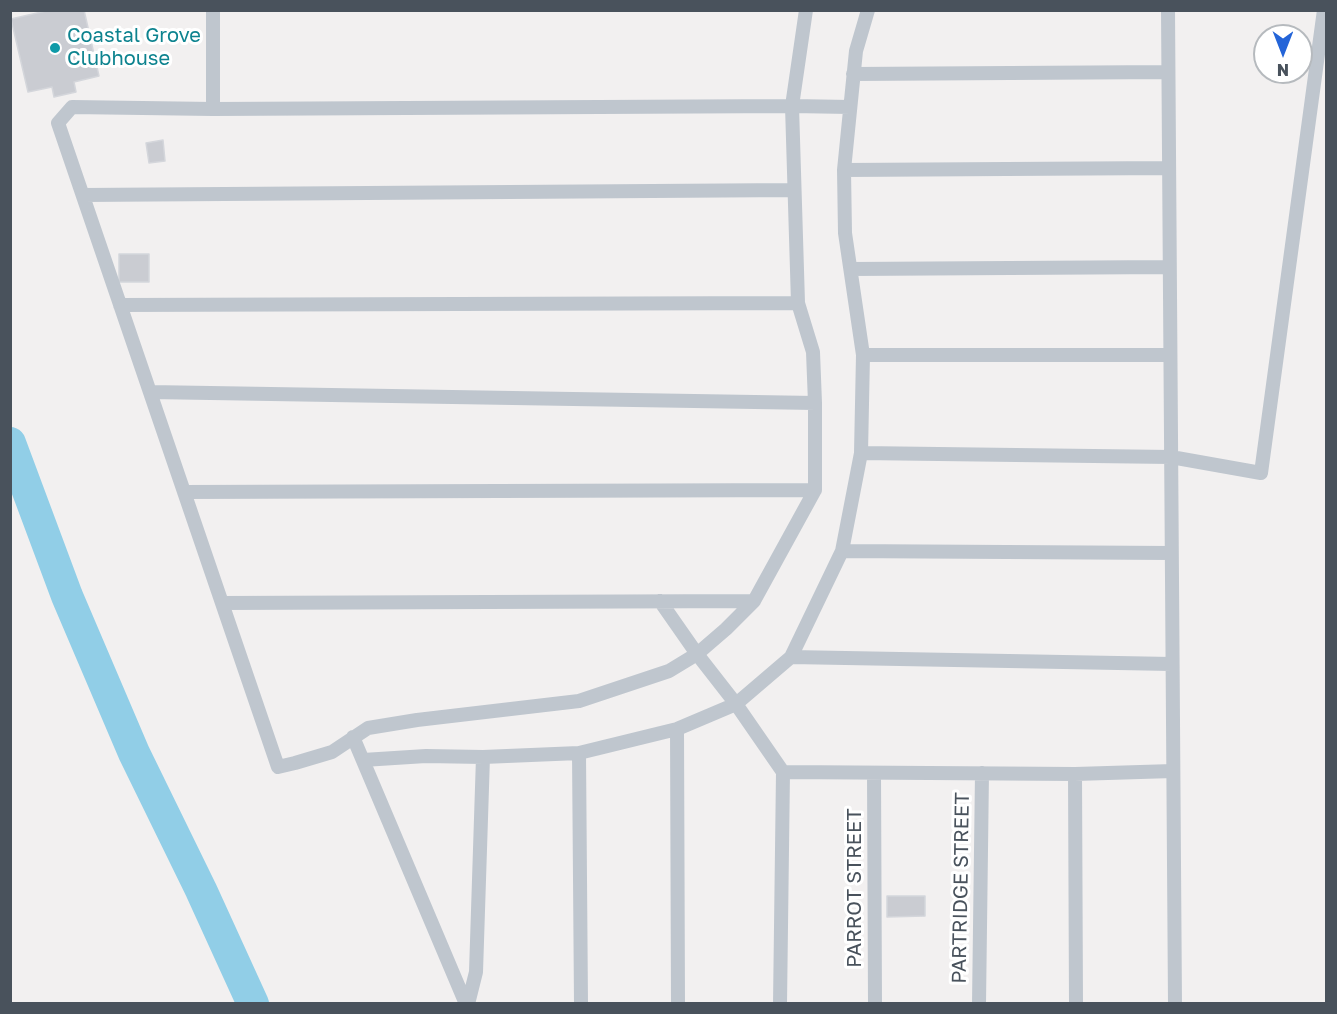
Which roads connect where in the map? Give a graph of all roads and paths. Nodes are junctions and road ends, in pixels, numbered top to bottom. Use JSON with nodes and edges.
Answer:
{"nodes":[{"id":1,"x":213,"y":10,"type":"edge"},
{"id":2,"x":806,"y":10,"type":"edge"},
{"id":3,"x":868,"y":10,"type":"edge"},
{"id":4,"x":1168,"y":10,"type":"edge"},
{"id":5,"x":1324,"y":10,"type":"edge"},
{"id":6,"x":1168,"y":72,"type":"junction"},
{"id":7,"x":853,"y":74,"type":"junction"},
{"id":8,"x":792,"y":105,"type":"junction"},
{"id":9,"x":850,"y":107,"type":"junction"},
{"id":10,"x":213,"y":109,"type":"junction"},
{"id":11,"x":1169,"y":168,"type":"junction"},
{"id":12,"x":843,"y":170,"type":"junction"},
{"id":13,"x":794,"y":189,"type":"junction"},
{"id":14,"x":83,"y":195,"type":"junction"},
{"id":15,"x":1169,"y":267,"type":"junction"},
{"id":16,"x":850,"y":270,"type":"junction"},
{"id":17,"x":798,"y":303,"type":"junction"},
{"id":18,"x":120,"y":305,"type":"junction"},
{"id":19,"x":863,"y":355,"type":"junction"},
{"id":20,"x":1170,"y":355,"type":"junction"},
{"id":21,"x":150,"y":392,"type":"junction"},
{"id":22,"x":815,"y":403,"type":"junction"},
{"id":23,"x":861,"y":453,"type":"junction"},
{"id":24,"x":1171,"y":457,"type":"junction"},
{"id":25,"x":815,"y":490,"type":"junction"},
{"id":26,"x":184,"y":492,"type":"junction"},
{"id":27,"x":842,"y":551,"type":"junction"},
{"id":28,"x":1171,"y":553,"type":"junction"},
{"id":29,"x":660,"y":602,"type":"junction"},
{"id":30,"x":754,"y":602,"type":"junction"},
{"id":31,"x":222,"y":603,"type":"junction"},
{"id":32,"x":697,"y":654,"type":"junction"},
{"id":33,"x":791,"y":657,"type":"junction"},
{"id":34,"x":1172,"y":664,"type":"junction"},
{"id":35,"x":736,"y":704,"type":"junction"},
{"id":36,"x":677,"y":729,"type":"junction"},
{"id":37,"x":353,"y":737,"type":"junction"},
{"id":38,"x":579,"y":753,"type":"junction"},
{"id":39,"x":483,"y":757,"type":"junction"},
{"id":40,"x":363,"y":760,"type":"junction"},
{"id":41,"x":1173,"y":771,"type":"junction"},
{"id":42,"x":783,"y":772,"type":"junction"},
{"id":43,"x":874,"y":773,"type":"junction"},
{"id":44,"x":982,"y":773,"type":"junction"},
{"id":45,"x":1075,"y":774,"type":"junction"},
{"id":46,"x":467,"y":1004,"type":"edge"},
{"id":47,"x":581,"y":1004,"type":"edge"},
{"id":48,"x":678,"y":1004,"type":"edge"},
{"id":49,"x":780,"y":1004,"type":"edge"},
{"id":50,"x":875,"y":1004,"type":"edge"},
{"id":51,"x":980,"y":1004,"type":"edge"},
{"id":52,"x":1076,"y":1004,"type":"edge"},
{"id":53,"x":1175,"y":1004,"type":"edge"}],
"edges":[{"from":1,"to":10,"type":"street"},
{"from":2,"to":8,"type":"street"},
{"from":3,"to":7,"type":"street"},
{"from":4,"to":6,"type":"street"},
{"from":5,"to":24,"type":"street"},
{"from":6,"to":7,"type":"street"},
{"from":6,"to":11,"type":"street"},
{"from":7,"to":9,"type":"street"},
{"from":8,"to":9,"type":"street"},
{"from":8,"to":10,"type":"street"},
{"from":8,"to":13,"type":"street"},
{"from":9,"to":12,"type":"street"},
{"from":10,"to":14,"type":"street"},
{"from":11,"to":12,"type":"street"},
{"from":11,"to":15,"type":"street"},
{"from":12,"to":16,"type":"street"},
{"from":13,"to":14,"type":"street"},
{"from":13,"to":17,"type":"street"},
{"from":14,"to":18,"type":"street"},
{"from":15,"to":16,"type":"street"},
{"from":15,"to":20,"type":"street"},
{"from":16,"to":19,"type":"street"},
{"from":17,"to":18,"type":"street"},
{"from":17,"to":22,"type":"street"},
{"from":18,"to":21,"type":"street"},
{"from":19,"to":20,"type":"street"},
{"from":19,"to":23,"type":"street"},
{"from":20,"to":24,"type":"street"},
{"from":21,"to":22,"type":"street"},
{"from":21,"to":26,"type":"street"},
{"from":22,"to":25,"type":"street"},
{"from":23,"to":24,"type":"street"},
{"from":23,"to":27,"type":"street"},
{"from":24,"to":28,"type":"street"},
{"from":25,"to":26,"type":"street"},
{"from":25,"to":30,"type":"street"},
{"from":26,"to":31,"type":"street"},
{"from":27,"to":28,"type":"street"},
{"from":27,"to":33,"type":"street"},
{"from":28,"to":34,"type":"street"},
{"from":29,"to":30,"type":"street"},
{"from":29,"to":31,"type":"street"},
{"from":29,"to":32,"type":"street"},
{"from":30,"to":32,"type":"street"},
{"from":31,"to":37,"type":"street"},
{"from":32,"to":35,"type":"street"},
{"from":32,"to":37,"type":"street"},
{"from":33,"to":34,"type":"street"},
{"from":33,"to":35,"type":"street"},
{"from":34,"to":41,"type":"street"},
{"from":35,"to":36,"type":"street"},
{"from":35,"to":42,"type":"street"},
{"from":36,"to":38,"type":"street"},
{"from":36,"to":48,"type":"street"},
{"from":37,"to":40,"type":"street"},
{"from":38,"to":39,"type":"street"},
{"from":38,"to":47,"type":"street"},
{"from":39,"to":40,"type":"street"},
{"from":39,"to":46,"type":"street"},
{"from":40,"to":46,"type":"street"},
{"from":41,"to":45,"type":"street"},
{"from":41,"to":53,"type":"street"},
{"from":42,"to":43,"type":"street"},
{"from":42,"to":49,"type":"street"},
{"from":43,"to":44,"type":"street"},
{"from":43,"to":50,"type":"street","name":"PARROT STREET"},
{"from":44,"to":45,"type":"street"},
{"from":44,"to":51,"type":"street","name":"PARTRIDGE STREET"},
{"from":45,"to":52,"type":"street"}]}
